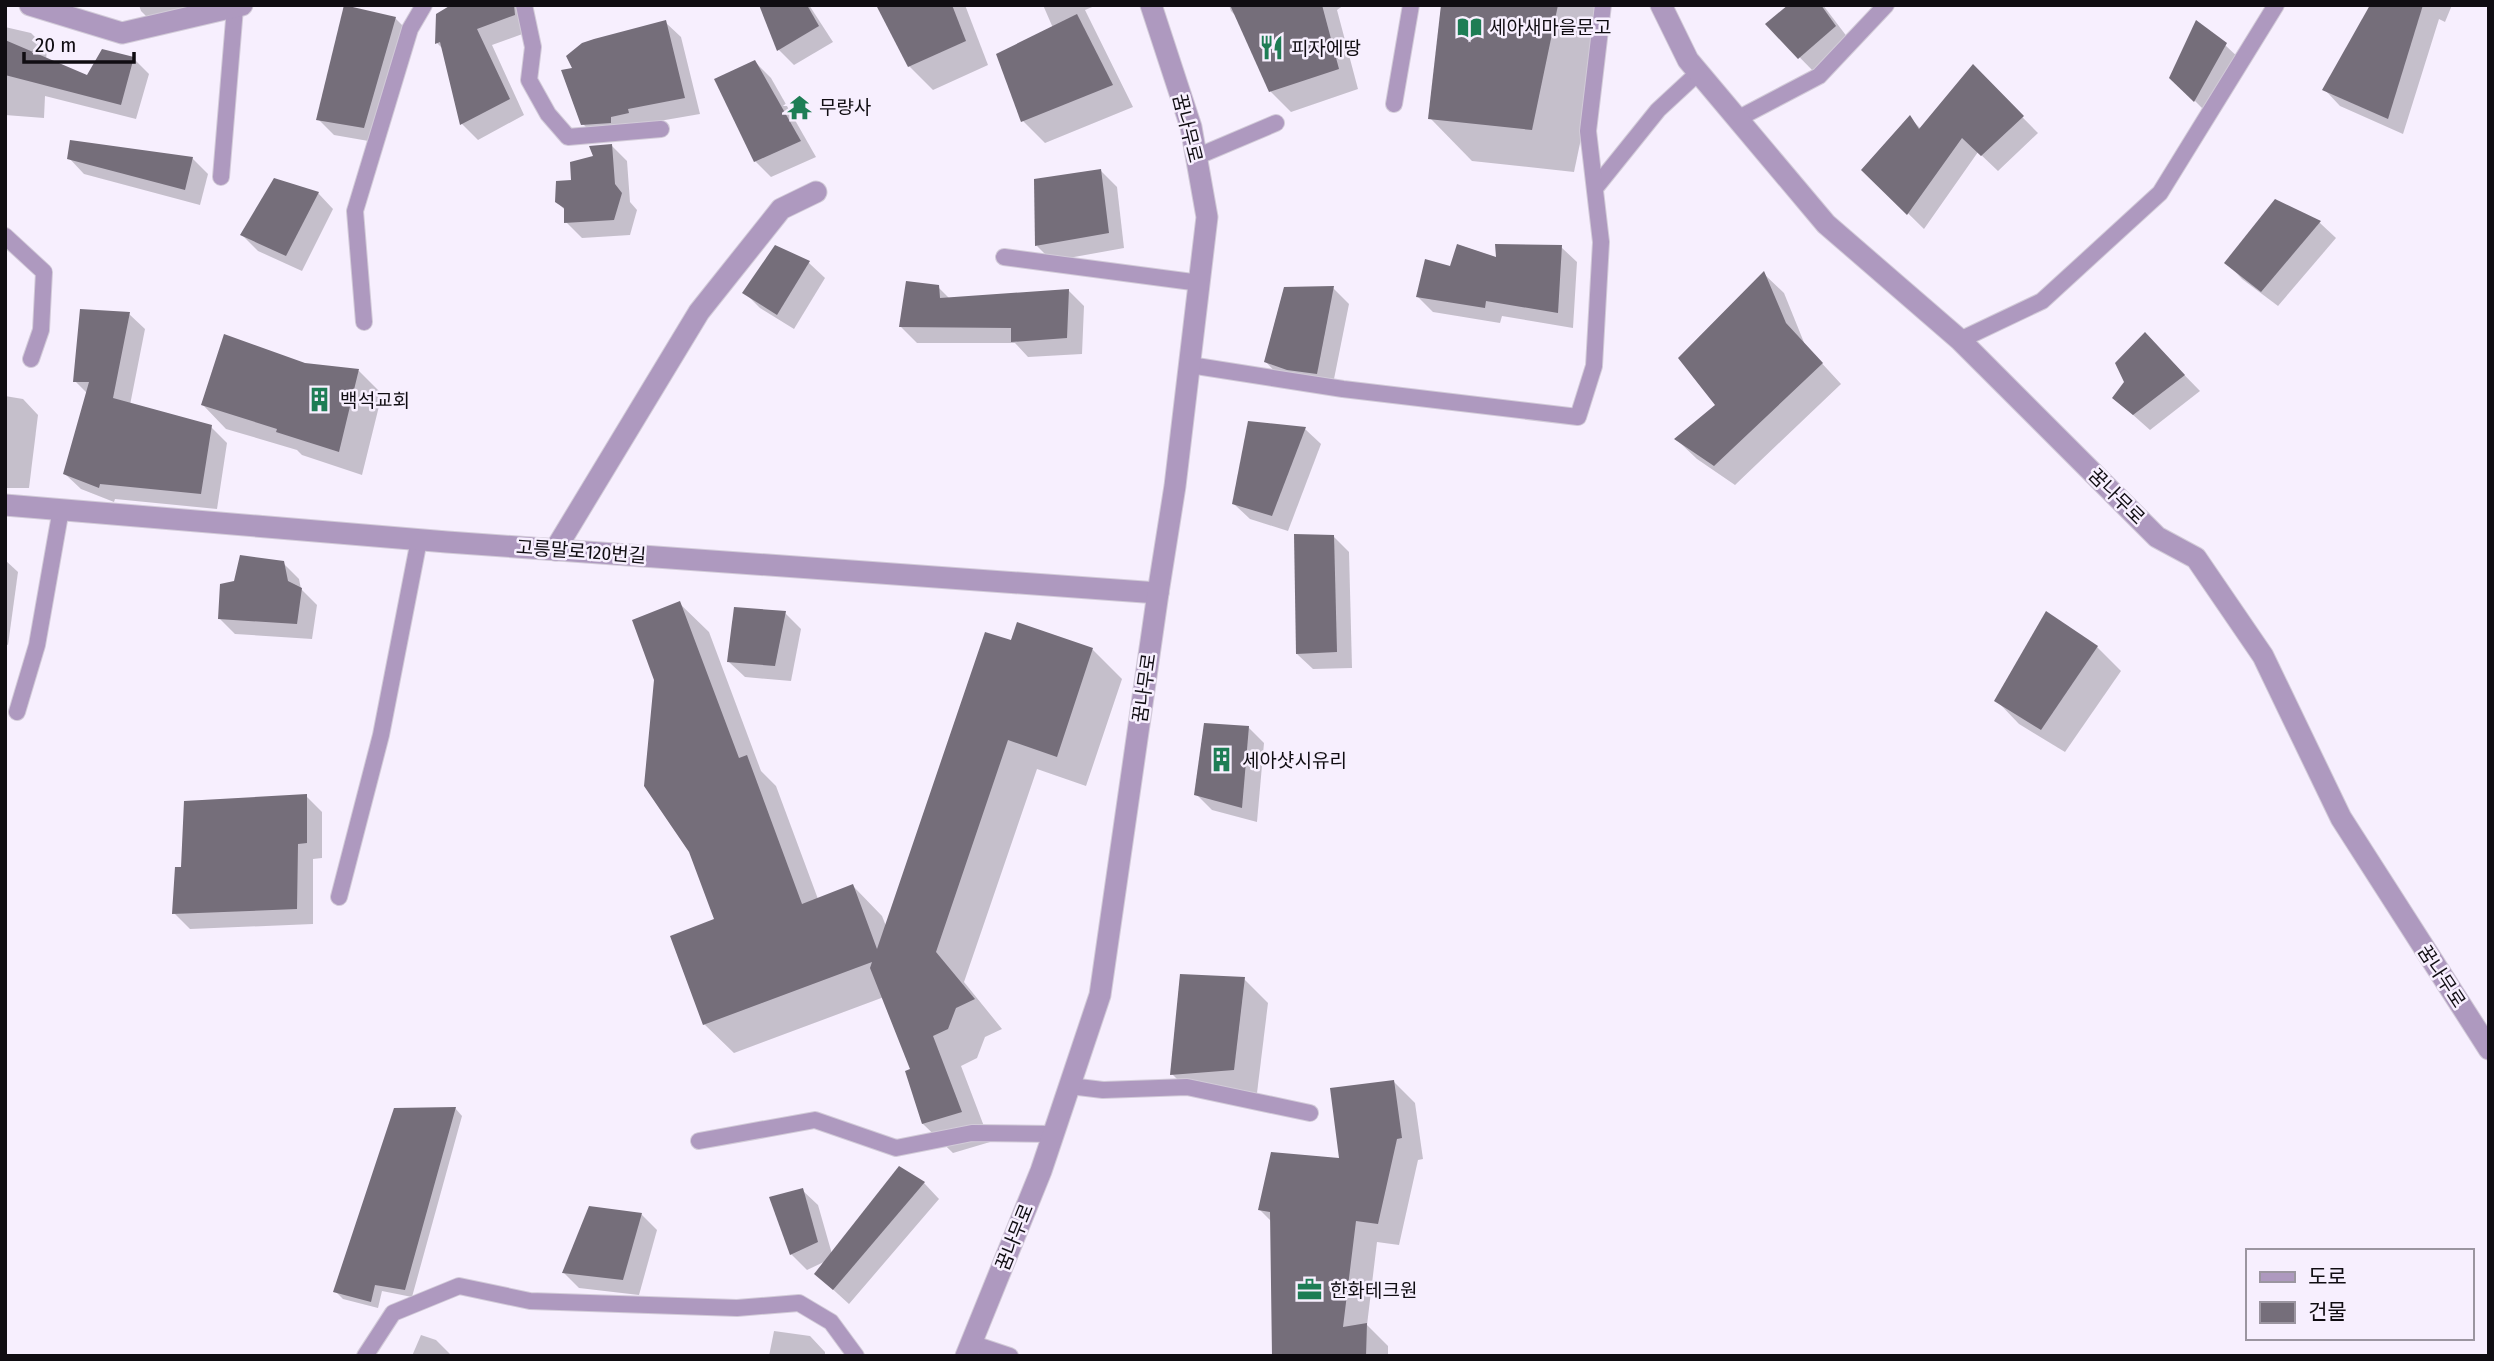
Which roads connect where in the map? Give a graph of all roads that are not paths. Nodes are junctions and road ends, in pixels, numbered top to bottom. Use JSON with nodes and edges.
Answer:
{"nodes":[{"id":1,"x":30,"y":5,"type":"edge"},
{"id":2,"x":424,"y":5,"type":"edge"},
{"id":3,"x":524,"y":5,"type":"edge"},
{"id":4,"x":1151,"y":5,"type":"edge"},
{"id":5,"x":1411,"y":5,"type":"edge"},
{"id":6,"x":1603,"y":5,"type":"edge"},
{"id":7,"x":1661,"y":5,"type":"edge"},
{"id":8,"x":1886,"y":5,"type":"edge"},
{"id":9,"x":2276,"y":5,"type":"edge"},
{"id":10,"x":239,"y":7,"type":"edge"},
{"id":11,"x":1699,"y":72,"type":"junction"},
{"id":12,"x":1394,"y":104,"type":"dead end"},
{"id":13,"x":1739,"y":118,"type":"junction"},
{"id":14,"x":1276,"y":123,"type":"dead end"},
{"id":15,"x":661,"y":129,"type":"dead end"},
{"id":16,"x":1196,"y":157,"type":"junction"},
{"id":17,"x":222,"y":177,"type":"dead end"},
{"id":18,"x":1596,"y":187,"type":"junction"},
{"id":19,"x":816,"y":192,"type":"dead end"},
{"id":20,"x":5,"y":236,"type":"edge"},
{"id":21,"x":1004,"y":257,"type":"dead end"},
{"id":22,"x":1200,"y":283,"type":"junction"},
{"id":23,"x":365,"y":322,"type":"dead end"},
{"id":24,"x":1960,"y":340,"type":"junction"},
{"id":25,"x":31,"y":359,"type":"dead end"},
{"id":26,"x":1190,"y":365,"type":"junction"},
{"id":27,"x":5,"y":505,"type":"edge"},
{"id":28,"x":61,"y":509,"type":"junction"},
{"id":29,"x":419,"y":540,"type":"junction"},
{"id":30,"x":555,"y":550,"type":"junction"},
{"id":31,"x":1158,"y":593,"type":"junction"},
{"id":32,"x":17,"y":712,"type":"dead end"},
{"id":33,"x":339,"y":897,"type":"dead end"},
{"id":34,"x":2489,"y":1049,"type":"edge"},
{"id":35,"x":1070,"y":1086,"type":"junction"},
{"id":36,"x":1310,"y":1113,"type":"dead end"},
{"id":37,"x":1054,"y":1134,"type":"junction"},
{"id":38,"x":699,"y":1141,"type":"dead end"},
{"id":39,"x":969,"y":1349,"type":"edge"},
{"id":40,"x":365,"y":1356,"type":"edge"},
{"id":41,"x":856,"y":1356,"type":"edge"},
{"id":42,"x":1010,"y":1356,"type":"edge"}],
"edges":[{"from":1,"to":10,"type":"street"},
{"from":2,"to":23,"type":"lane"},
{"from":3,"to":15,"type":"lane"},
{"from":4,"to":16,"type":"street","name":"꿈나무로"},
{"from":5,"to":12,"type":"lane"},
{"from":6,"to":18,"type":"lane"},
{"from":7,"to":11,"type":"street","name":"꿈나무로"},
{"from":8,"to":13,"type":"lane"},
{"from":9,"to":24,"type":"lane"},
{"from":10,"to":17,"type":"lane"},
{"from":11,"to":13,"type":"street","name":"꿈나무로"},
{"from":11,"to":18,"type":"lane"},
{"from":13,"to":24,"type":"street","name":"꿈나무로"},
{"from":14,"to":16,"type":"lane"},
{"from":16,"to":22,"type":"street","name":"꿈나무로"},
{"from":18,"to":26,"type":"lane"},
{"from":19,"to":30,"type":"street"},
{"from":20,"to":25,"type":"lane"},
{"from":21,"to":22,"type":"lane"},
{"from":22,"to":26,"type":"street","name":"꿈나무로"},
{"from":24,"to":34,"type":"street","name":"꿈나무로"},
{"from":26,"to":31,"type":"street","name":"꿈나무로"},
{"from":27,"to":28,"type":"street","name":"고릉말로120번길"},
{"from":28,"to":29,"type":"street","name":"고릉말로120번길"},
{"from":28,"to":32,"type":"lane"},
{"from":29,"to":30,"type":"street","name":"고릉말로120번길"},
{"from":29,"to":33,"type":"lane"},
{"from":30,"to":31,"type":"street","name":"고릉말로120번길"},
{"from":31,"to":35,"type":"street","name":"꿈나무로"},
{"from":35,"to":36,"type":"lane"},
{"from":35,"to":37,"type":"street","name":"꿈나무로"},
{"from":37,"to":38,"type":"lane"},
{"from":37,"to":39,"type":"street","name":"꿈나무로"},
{"from":39,"to":42,"type":"lane"},
{"from":40,"to":41,"type":"lane"}]}
